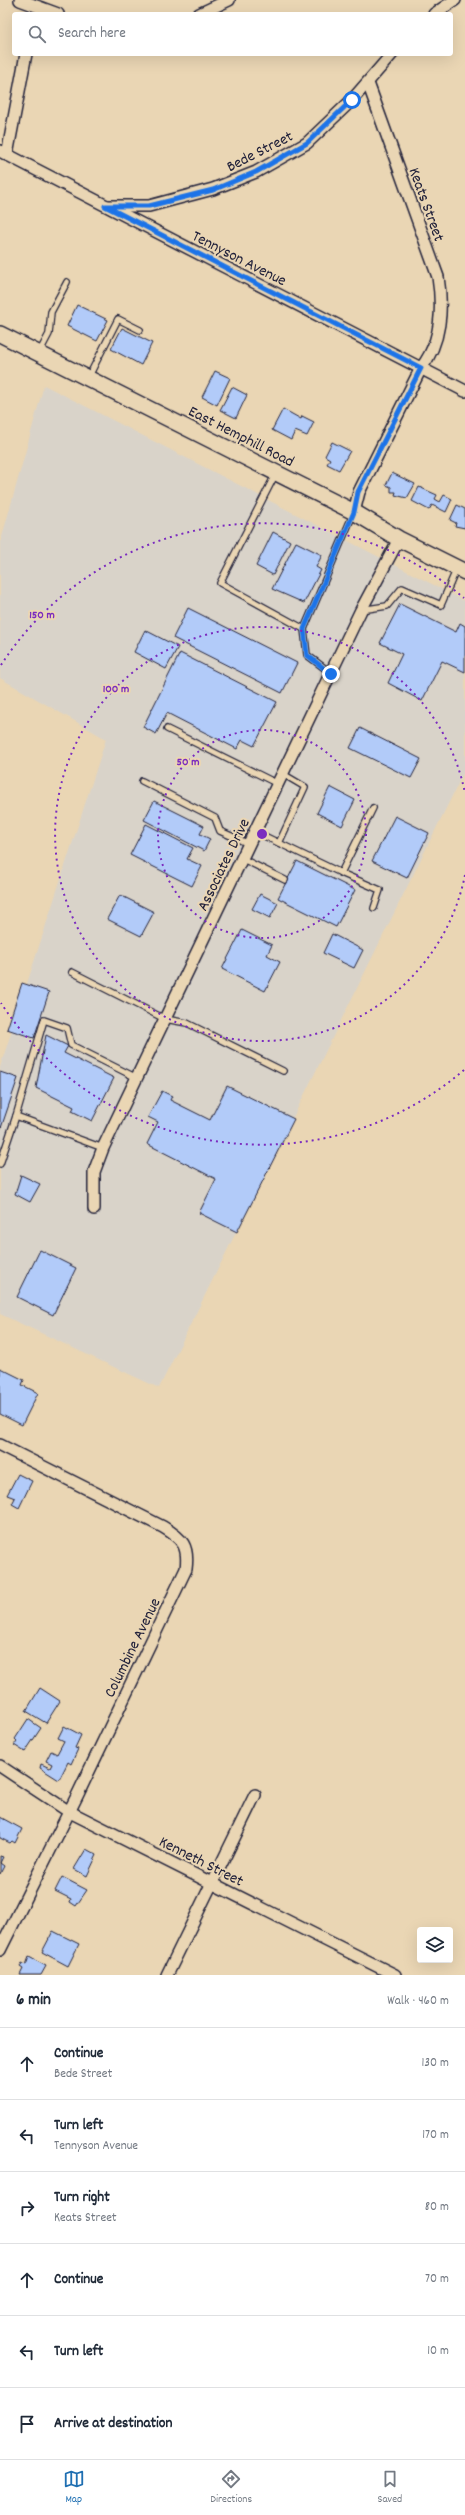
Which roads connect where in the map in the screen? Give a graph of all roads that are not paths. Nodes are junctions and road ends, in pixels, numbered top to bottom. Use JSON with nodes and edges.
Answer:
{"nodes":[{"id":1,"x":20,"y":0,"type":"edge"},
{"id":2,"x":229,"y":0,"type":"edge"},
{"id":3,"x":455,"y":0,"type":"edge"},
{"id":4,"x":34,"y":7,"type":"edge"},
{"id":5,"x":51,"y":12,"type":"edge"},
{"id":6,"x":203,"y":12,"type":"edge"},
{"id":7,"x":437,"y":12,"type":"edge"},
{"id":8,"x":26,"y":56,"type":"edge"},
{"id":9,"x":390,"y":56,"type":"edge"},
{"id":10,"x":368,"y":83,"type":"junction"},
{"id":11,"x":4,"y":153,"type":"edge"},
{"id":12,"x":105,"y":206,"type":"junction"},
{"id":13,"x":67,"y":282,"type":"dead end"},
{"id":14,"x":140,"y":330,"type":"dead end"},
{"id":15,"x":0,"y":334,"type":"edge"},
{"id":16,"x":39,"y":354,"type":"junction"},
{"id":17,"x":421,"y":368,"type":"junction"},
{"id":18,"x":88,"y":378,"type":"junction"},
{"id":19,"x":465,"y":391,"type":"edge"},
{"id":20,"x":276,"y":472,"type":"junction"},
{"id":21,"x":354,"y":512,"type":"junction"},
{"id":22,"x":399,"y":539,"type":"junction"},
{"id":23,"x":461,"y":570,"type":"edge"},
{"id":24,"x":361,"y":610,"type":"junction"},
{"id":25,"x":304,"y":629,"type":"junction"},
{"id":26,"x":331,"y":674,"type":"junction"},
{"id":27,"x":167,"y":730,"type":"dead end"},
{"id":28,"x":281,"y":779,"type":"junction"},
{"id":29,"x":142,"y":781,"type":"dead end"},
{"id":30,"x":373,"y":808,"type":"dead end"},
{"id":31,"x":256,"y":832,"type":"junction"},
{"id":32,"x":279,"y":843,"type":"junction"},
{"id":33,"x":249,"y":844,"type":"junction"},
{"id":34,"x":242,"y":860,"type":"junction"},
{"id":35,"x":341,"y":872,"type":"junction"},
{"id":36,"x":285,"y":880,"type":"dead end"},
{"id":37,"x":374,"y":908,"type":"dead end"},
{"id":38,"x":72,"y":972,"type":"dead end"},
{"id":39,"x":165,"y":1019,"type":"junction"},
{"id":40,"x":283,"y":1071,"type":"dead end"},
{"id":41,"x":137,"y":1078,"type":"junction"},
{"id":42,"x":16,"y":1116,"type":"junction"},
{"id":43,"x":103,"y":1148,"type":"junction"},
{"id":44,"x":0,"y":1164,"type":"edge"},
{"id":45,"x":94,"y":1209,"type":"dead end"},
{"id":46,"x":0,"y":1445,"type":"edge"},
{"id":47,"x":0,"y":1766,"type":"edge"},
{"id":48,"x":254,"y":1795,"type":"dead end"},
{"id":49,"x":68,"y":1811,"type":"junction"},
{"id":50,"x":212,"y":1883,"type":"junction"},
{"id":51,"x":0,"y":1950,"type":"edge"},
{"id":52,"x":167,"y":1975,"type":"edge"},
{"id":53,"x":395,"y":1975,"type":"edge"}],
"edges":[{"from":1,"to":4,"type":"street"},
{"from":2,"to":6,"type":"street"},
{"from":3,"to":7,"type":"street"},
{"from":4,"to":5,"type":"street"},
{"from":8,"to":11,"type":"street"},
{"from":9,"to":10,"type":"street","name":"Bede Street"},
{"from":10,"to":12,"type":"street","name":"Bede Street"},
{"from":10,"to":17,"type":"street","name":"Keats Street"},
{"from":11,"to":12,"type":"street","name":"Tennyson Avenue"},
{"from":12,"to":17,"type":"street","name":"Tennyson Avenue"},
{"from":13,"to":16,"type":"lane"},
{"from":14,"to":18,"type":"lane"},
{"from":15,"to":16,"type":"street","name":"East Hemphill Road"},
{"from":16,"to":18,"type":"street","name":"East Hemphill Road"},
{"from":17,"to":19,"type":"street","name":"Tennyson Avenue"},
{"from":17,"to":21,"type":"street","name":"Keats Street"},
{"from":18,"to":20,"type":"street","name":"East Hemphill Road"},
{"from":20,"to":21,"type":"street","name":"East Hemphill Road"},
{"from":20,"to":25,"type":"lane"},
{"from":21,"to":22,"type":"street","name":"East Hemphill Road"},
{"from":21,"to":25,"type":"lane"},
{"from":22,"to":23,"type":"street","name":"East Hemphill Road"},
{"from":22,"to":24,"type":"street","name":"Associates Drive"},
{"from":23,"to":24,"type":"lane"},
{"from":24,"to":26,"type":"street","name":"Associates Drive"},
{"from":25,"to":26,"type":"lane"},
{"from":26,"to":28,"type":"street","name":"Associates Drive"},
{"from":27,"to":28,"type":"lane"},
{"from":28,"to":31,"type":"street","name":"Associates Drive"},
{"from":28,"to":32,"type":"lane"},
{"from":29,"to":33,"type":"lane"},
{"from":30,"to":35,"type":"lane"},
{"from":31,"to":32,"type":"lane"},
{"from":31,"to":33,"type":"street","name":"Associates Drive"},
{"from":32,"to":35,"type":"lane"},
{"from":33,"to":34,"type":"street","name":"Associates Drive"},
{"from":34,"to":36,"type":"lane"},
{"from":34,"to":39,"type":"street","name":"Associates Drive"},
{"from":35,"to":37,"type":"lane"},
{"from":38,"to":39,"type":"lane"},
{"from":39,"to":40,"type":"lane"},
{"from":39,"to":41,"type":"street","name":"Associates Drive"},
{"from":41,"to":42,"type":"lane"},
{"from":41,"to":43,"type":"street","name":"Associates Drive"},
{"from":42,"to":43,"type":"lane"},
{"from":42,"to":44,"type":"lane"},
{"from":43,"to":45,"type":"street","name":"Associates Drive"},
{"from":46,"to":49,"type":"street","name":"Columbine Avenue"},
{"from":47,"to":49,"type":"street","name":"Kenneth Street"},
{"from":48,"to":50,"type":"street"},
{"from":49,"to":50,"type":"street","name":"Kenneth Street"},
{"from":49,"to":51,"type":"street","name":"Columbine Avenue"},
{"from":50,"to":52,"type":"street"},
{"from":50,"to":53,"type":"street","name":"Kenneth Street"}]}
